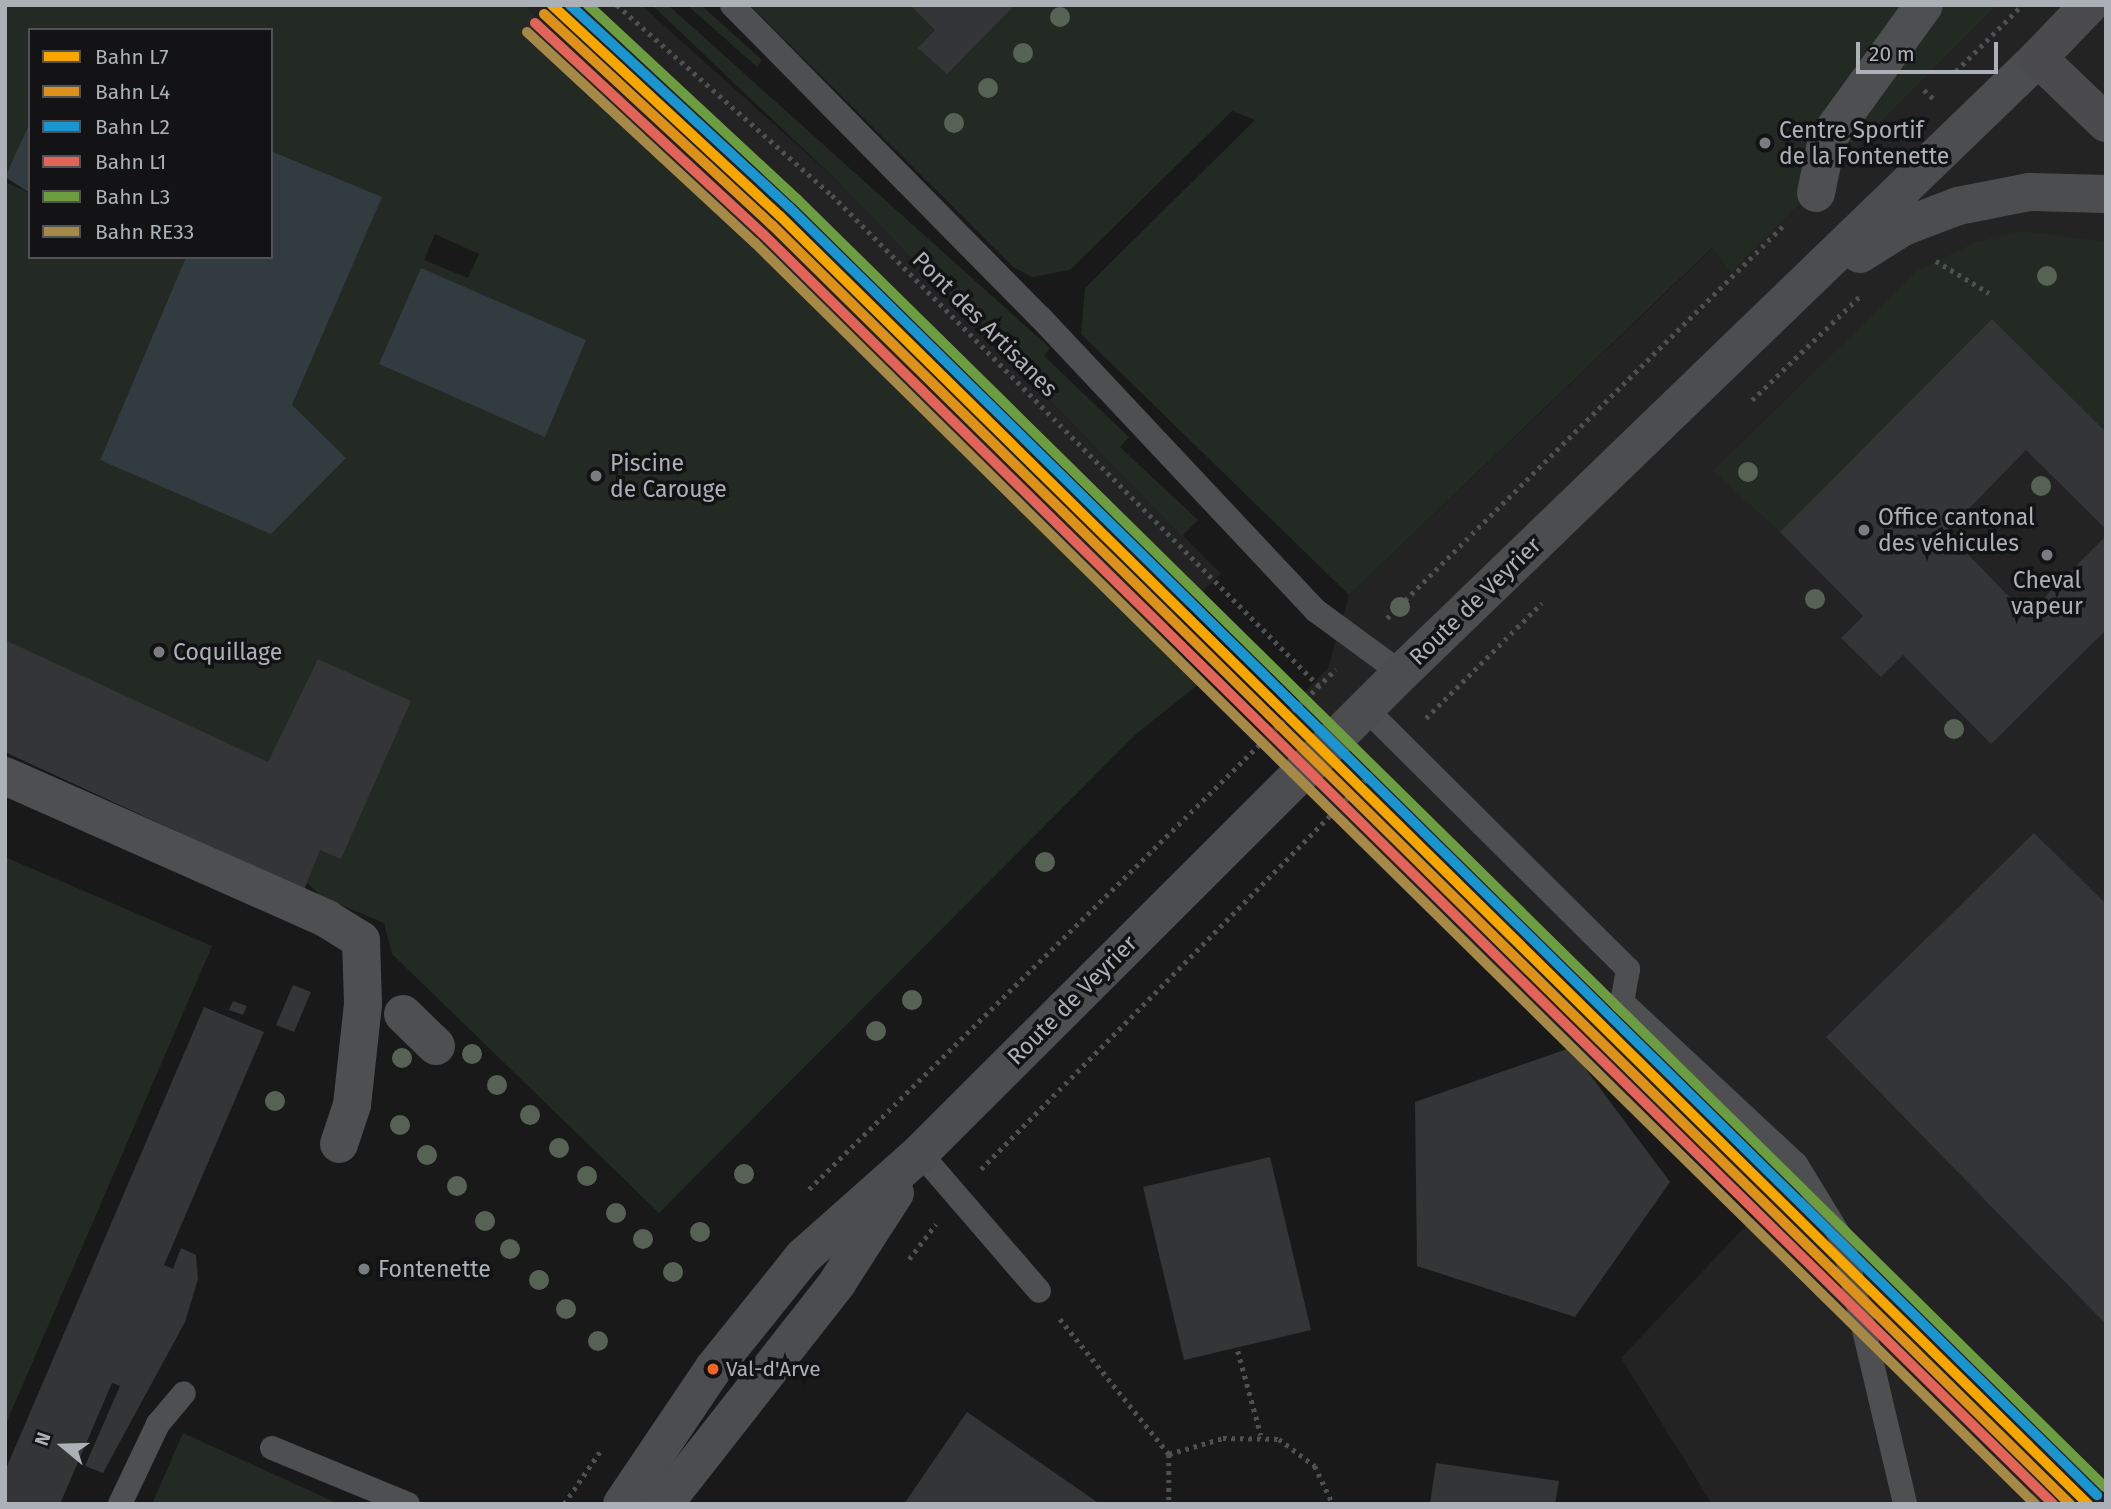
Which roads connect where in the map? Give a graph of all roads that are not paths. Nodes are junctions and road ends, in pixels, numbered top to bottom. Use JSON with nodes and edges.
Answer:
{"nodes":[{"id":1,"x":732,"y":5,"type":"edge"},
{"id":2,"x":1924,"y":5,"type":"edge"},
{"id":3,"x":2089,"y":5,"type":"edge"},
{"id":4,"x":2038,"y":58,"type":"junction"},
{"id":5,"x":2106,"y":123,"type":"edge"},
{"id":6,"x":1816,"y":193,"type":"dead end"},
{"id":7,"x":2106,"y":194,"type":"edge"},
{"id":8,"x":1782,"y":304,"type":"junction"},
{"id":9,"x":1401,"y":673,"type":"junction"},
{"id":10,"x":1367,"y":710,"type":"junction"},
{"id":11,"x":5,"y":776,"type":"edge"},
{"id":12,"x":403,"y":1014,"type":"dead end"},
{"id":13,"x":436,"y":1046,"type":"dead end"},
{"id":14,"x":340,"y":1144,"type":"dead end"},
{"id":15,"x":920,"y":1153,"type":"junction"},
{"id":16,"x":1039,"y":1291,"type":"road end"},
{"id":17,"x":184,"y":1392,"type":"dead end"},
{"id":18,"x":272,"y":1448,"type":"dead end"},
{"id":19,"x":120,"y":1504,"type":"edge"},
{"id":20,"x":408,"y":1504,"type":"edge"},
{"id":21,"x":622,"y":1504,"type":"edge"},
{"id":22,"x":664,"y":1504,"type":"edge"},
{"id":23,"x":1905,"y":1504,"type":"edge"}],
"edges":[{"from":1,"to":9,"type":"lane"},
{"from":2,"to":6,"type":"street"},
{"from":3,"to":4,"type":"main road","name":"Route de Veyrier"},
{"from":4,"to":5,"type":"main road"},
{"from":4,"to":8,"type":"main road","name":"Route de Veyrier"},
{"from":7,"to":8,"type":"main road"},
{"from":8,"to":9,"type":"main road","name":"Route de Veyrier"},
{"from":9,"to":10,"type":"main road","name":"Route de Veyrier"},
{"from":10,"to":15,"type":"main road","name":"Route de Veyrier"},
{"from":10,"to":23,"type":"lane"},
{"from":11,"to":14,"type":"street"},
{"from":12,"to":13,"type":"street"},
{"from":15,"to":16,"type":"lane"},
{"from":15,"to":21,"type":"main road","name":"Route de Veyrier"},
{"from":15,"to":22,"type":"main road","name":"Route de Veyrier"},
{"from":17,"to":19,"type":"lane"},
{"from":18,"to":20,"type":"lane"}]}
